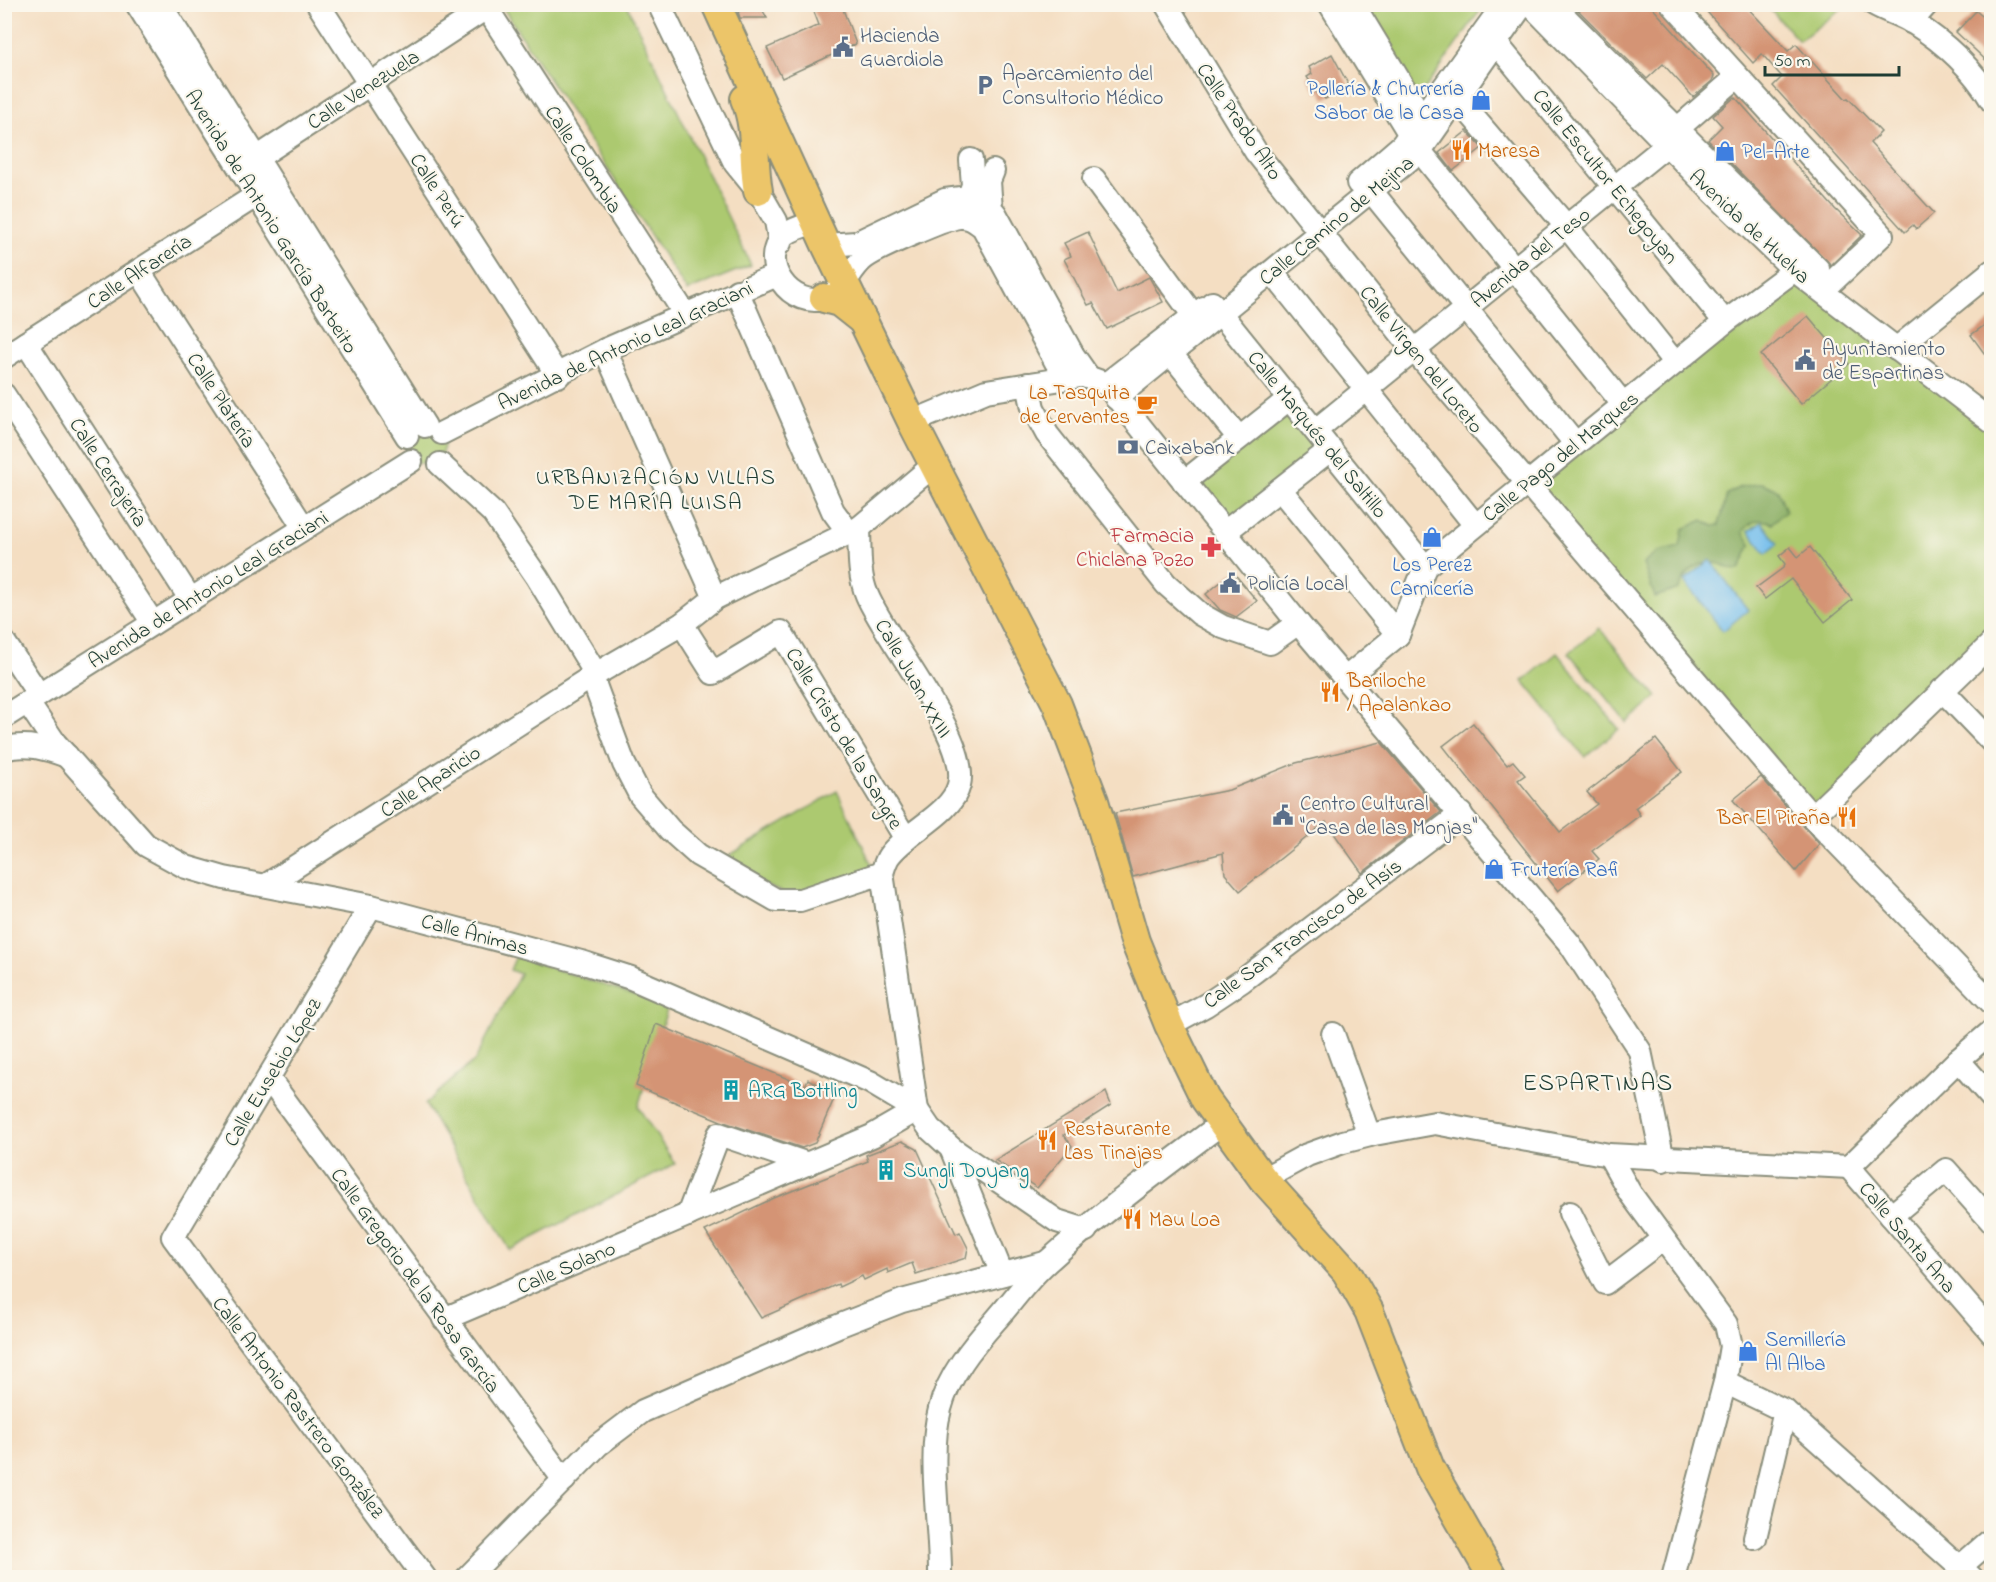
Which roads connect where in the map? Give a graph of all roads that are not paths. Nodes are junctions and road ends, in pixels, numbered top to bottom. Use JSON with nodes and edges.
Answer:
{"nodes":[{"id":1,"x":137,"y":4,"type":"edge"},
{"id":2,"x":160,"y":4,"type":"edge"},
{"id":3,"x":318,"y":4,"type":"edge"},
{"id":4,"x":659,"y":4,"type":"edge"},
{"id":5,"x":702,"y":4,"type":"edge"},
{"id":6,"x":716,"y":4,"type":"edge"},
{"id":7,"x":1166,"y":4,"type":"edge"},
{"id":8,"x":1330,"y":4,"type":"edge"},
{"id":9,"x":1353,"y":4,"type":"edge"},
{"id":10,"x":1552,"y":4,"type":"edge"},
{"id":11,"x":1672,"y":4,"type":"edge"},
{"id":12,"x":1874,"y":4,"type":"edge"},
{"id":13,"x":1927,"y":4,"type":"edge"},
{"id":14,"x":1521,"y":5,"type":"edge"},
{"id":15,"x":485,"y":6,"type":"edge"},
{"id":16,"x":1911,"y":22,"type":"junction"},
{"id":17,"x":1490,"y":38,"type":"junction"},
{"id":18,"x":1737,"y":77,"type":"junction"},
{"id":19,"x":370,"y":85,"type":"junction"},
{"id":20,"x":1457,"y":98,"type":"junction"},
{"id":21,"x":1992,"y":101,"type":"edge"},
{"id":22,"x":1417,"y":135,"type":"junction"},
{"id":23,"x":1671,"y":137,"type":"junction"},
{"id":24,"x":970,"y":160,"type":"dead end"},
{"id":25,"x":248,"y":164,"type":"junction"},
{"id":26,"x":993,"y":171,"type":"dead end"},
{"id":27,"x":1094,"y":179,"type":"dead end"},
{"id":28,"x":274,"y":184,"type":"junction"},
{"id":29,"x":1615,"y":187,"type":"junction"},
{"id":30,"x":758,"y":191,"type":"junction"},
{"id":31,"x":1372,"y":192,"type":"junction"},
{"id":32,"x":255,"y":196,"type":"junction"},
{"id":33,"x":977,"y":208,"type":"junction"},
{"id":34,"x":1315,"y":227,"type":"junction"},
{"id":35,"x":1567,"y":227,"type":"junction"},
{"id":36,"x":821,"y":233,"type":"junction"},
{"id":37,"x":780,"y":243,"type":"junction"},
{"id":38,"x":1801,"y":265,"type":"junction"},
{"id":39,"x":1516,"y":269,"type":"junction"},
{"id":40,"x":139,"y":271,"type":"junction"},
{"id":41,"x":1992,"y":271,"type":"edge"},
{"id":42,"x":1272,"y":272,"type":"junction"},
{"id":43,"x":777,"y":275,"type":"junction"},
{"id":44,"x":1832,"y":282,"type":"junction"},
{"id":45,"x":835,"y":290,"type":"junction"},
{"id":46,"x":737,"y":291,"type":"junction"},
{"id":47,"x":1216,"y":308,"type":"junction"},
{"id":48,"x":1466,"y":309,"type":"junction"},
{"id":49,"x":685,"y":314,"type":"junction"},
{"id":50,"x":1194,"y":316,"type":"junction"},
{"id":51,"x":1725,"y":322,"type":"junction"},
{"id":52,"x":1901,"y":345,"type":"junction"},
{"id":53,"x":12,"y":348,"type":"edge"},
{"id":54,"x":605,"y":350,"type":"junction"},
{"id":55,"x":1414,"y":350,"type":"junction"},
{"id":56,"x":1171,"y":354,"type":"junction"},
{"id":57,"x":1674,"y":363,"type":"junction"},
{"id":58,"x":558,"y":376,"type":"junction"},
{"id":59,"x":1028,"y":384,"type":"junction"},
{"id":60,"x":1103,"y":386,"type":"junction"},
{"id":61,"x":1366,"y":389,"type":"junction"},
{"id":62,"x":4,"y":395,"type":"edge"},
{"id":63,"x":1290,"y":398,"type":"junction"},
{"id":64,"x":1623,"y":404,"type":"junction"},
{"id":65,"x":1992,"y":405,"type":"edge"},
{"id":66,"x":912,"y":422,"type":"junction"},
{"id":67,"x":1992,"y":422,"type":"edge"},
{"id":68,"x":1316,"y":430,"type":"junction"},
{"id":69,"x":424,"y":432,"type":"junction"},
{"id":70,"x":1239,"y":438,"type":"junction"},
{"id":71,"x":1575,"y":443,"type":"junction"},
{"id":72,"x":1331,"y":449,"type":"junction"},
{"id":73,"x":411,"y":462,"type":"junction"},
{"id":74,"x":440,"y":464,"type":"junction"},
{"id":75,"x":934,"y":465,"type":"junction"},
{"id":76,"x":1184,"y":482,"type":"junction"},
{"id":77,"x":1525,"y":484,"type":"junction"},
{"id":78,"x":1280,"y":489,"type":"junction"},
{"id":79,"x":1475,"y":525,"type":"junction"},
{"id":80,"x":304,"y":528,"type":"junction"},
{"id":81,"x":854,"y":530,"type":"junction"},
{"id":82,"x":1225,"y":532,"type":"junction"},
{"id":83,"x":1425,"y":567,"type":"junction"},
{"id":84,"x":715,"y":598,"type":"junction"},
{"id":85,"x":191,"y":600,"type":"junction"},
{"id":86,"x":153,"y":623,"type":"junction"},
{"id":87,"x":1298,"y":623,"type":"junction"},
{"id":88,"x":682,"y":624,"type":"junction"},
{"id":89,"x":1398,"y":635,"type":"junction"},
{"id":90,"x":4,"y":642,"type":"edge"},
{"id":91,"x":1992,"y":643,"type":"edge"},
{"id":92,"x":594,"y":675,"type":"junction"},
{"id":93,"x":1346,"y":678,"type":"junction"},
{"id":94,"x":1942,"y":690,"type":"junction"},
{"id":95,"x":33,"y":699,"type":"junction"},
{"id":96,"x":5,"y":717,"type":"edge"},
{"id":97,"x":1992,"y":742,"type":"edge"},
{"id":98,"x":9,"y":748,"type":"edge"},
{"id":99,"x":68,"y":757,"type":"junction"},
{"id":100,"x":1461,"y":814,"type":"junction"},
{"id":101,"x":1812,"y":817,"type":"junction"},
{"id":102,"x":906,"y":839,"type":"junction"},
{"id":103,"x":882,"y":873,"type":"junction"},
{"id":104,"x":268,"y":884,"type":"junction"},
{"id":105,"x":371,"y":906,"type":"junction"},
{"id":106,"x":1992,"y":1003,"type":"edge"},
{"id":107,"x":1169,"y":1025,"type":"junction"},
{"id":108,"x":1992,"y":1031,"type":"edge"},
{"id":109,"x":1334,"y":1034,"type":"dead end"},
{"id":110,"x":1958,"y":1060,"type":"junction"},
{"id":111,"x":268,"y":1079,"type":"junction"},
{"id":112,"x":1992,"y":1098,"type":"edge"},
{"id":113,"x":917,"y":1110,"type":"junction"},
{"id":114,"x":1221,"y":1124,"type":"junction"},
{"id":115,"x":1369,"y":1135,"type":"junction"},
{"id":116,"x":951,"y":1148,"type":"junction"},
{"id":117,"x":1609,"y":1155,"type":"junction"},
{"id":118,"x":1663,"y":1160,"type":"junction"},
{"id":119,"x":808,"y":1164,"type":"junction"},
{"id":120,"x":1849,"y":1167,"type":"junction"},
{"id":121,"x":1263,"y":1179,"type":"junction"},
{"id":122,"x":1570,"y":1213,"type":"dead end"},
{"id":123,"x":688,"y":1215,"type":"junction"},
{"id":124,"x":1892,"y":1216,"type":"junction"},
{"id":125,"x":1992,"y":1222,"type":"edge"},
{"id":126,"x":1086,"y":1230,"type":"junction"},
{"id":127,"x":173,"y":1237,"type":"joint"},
{"id":128,"x":1663,"y":1239,"type":"junction"},
{"id":129,"x":1045,"y":1263,"type":"junction"},
{"id":130,"x":1002,"y":1274,"type":"junction"},
{"id":131,"x":444,"y":1319,"type":"junction"},
{"id":132,"x":1992,"y":1333,"type":"edge"},
{"id":133,"x":1725,"y":1382,"type":"junction"},
{"id":134,"x":1785,"y":1411,"type":"junction"},
{"id":135,"x":564,"y":1480,"type":"junction"},
{"id":136,"x":1755,"y":1538,"type":"dead end"},
{"id":137,"x":1992,"y":1539,"type":"edge"},
{"id":138,"x":1967,"y":1572,"type":"edge"},
{"id":139,"x":425,"y":1578,"type":"edge"},
{"id":140,"x":467,"y":1578,"type":"edge"},
{"id":141,"x":940,"y":1578,"type":"edge"},
{"id":142,"x":1493,"y":1578,"type":"edge"},
{"id":143,"x":1673,"y":1578,"type":"edge"}],
"edges":[{"from":1,"to":25,"type":"street","name":"Avenida de Antonio García Barbeito"},
{"from":2,"to":25,"type":"street","name":"Avenida de Antonio García Barbeito"},
{"from":3,"to":19,"type":"street","name":"Calle Perú"},
{"from":4,"to":30,"type":"street"},
{"from":5,"to":30,"type":"main road"},
{"from":6,"to":36,"type":"main road"},
{"from":7,"to":34,"type":"street","name":"Calle Prado Alto"},
{"from":8,"to":22,"type":"street"},
{"from":9,"to":22,"type":"street"},
{"from":10,"to":23,"type":"street","name":"Avenida de Huelva"},
{"from":11,"to":18,"type":"street"},
{"from":12,"to":16,"type":"street"},
{"from":13,"to":16,"type":"street"},
{"from":14,"to":17,"type":"street","name":"Calle Camino de Mejina"},
{"from":14,"to":23,"type":"street","name":"Avenida de Huelva"},
{"from":15,"to":19,"type":"street","name":"Calle Venezuela"},
{"from":15,"to":49,"type":"street","name":"Calle Colombia"},
{"from":16,"to":21,"type":"street"},
{"from":17,"to":20,"type":"street","name":"Calle Camino de Mejina"},
{"from":17,"to":22,"type":"street","name":"Calle Camino de Mejina"},
{"from":17,"to":29,"type":"street","name":"Calle Escultor Echegoyan"},
{"from":18,"to":23,"type":"street","name":"Avenida del Teso"},
{"from":18,"to":44,"type":"street"},
{"from":19,"to":25,"type":"street","name":"Calle Venezuela"},
{"from":19,"to":58,"type":"street","name":"Calle Perú"},
{"from":20,"to":22,"type":"street","name":"Calle Camino de Mejina"},
{"from":20,"to":35,"type":"street"},
{"from":22,"to":31,"type":"street","name":"Calle Camino de Mejina"},
{"from":22,"to":34,"type":"street","name":"Calle Camino de Mejina"},
{"from":22,"to":39,"type":"street"},
{"from":23,"to":29,"type":"street","name":"Avenida del Teso"},
{"from":23,"to":38,"type":"street","name":"Avenida de Huelva"},
{"from":24,"to":33,"type":"street"},
{"from":25,"to":28,"type":"street","name":"Avenida de Antonio García Barbeito"},
{"from":25,"to":32,"type":"street","name":"Avenida de Antonio García Barbeito"},
{"from":26,"to":33,"type":"street"},
{"from":27,"to":50,"type":"street"},
{"from":28,"to":32,"type":"street","name":"Calle Alfarería"},
{"from":28,"to":69,"type":"street","name":"Avenida de Antonio García Barbeito"},
{"from":29,"to":35,"type":"street","name":"Avenida del Teso"},
{"from":29,"to":51,"type":"street","name":"Calle Escultor Echegoyan"},
{"from":30,"to":37,"type":"street"},
{"from":31,"to":34,"type":"street","name":"Calle Camino de Mejina"},
{"from":31,"to":48,"type":"street"},
{"from":32,"to":40,"type":"street","name":"Calle Alfarería"},
{"from":32,"to":69,"type":"street","name":"Avenida de Antonio García Barbeito"},
{"from":33,"to":36,"type":"street"},
{"from":33,"to":45,"type":"street"},
{"from":33,"to":60,"type":"street"},
{"from":34,"to":42,"type":"street","name":"Calle Camino de Mejina"},
{"from":34,"to":47,"type":"street","name":"Calle Camino de Mejina"},
{"from":34,"to":55,"type":"street","name":"Calle Virgen del Loreto"},
{"from":35,"to":39,"type":"street","name":"Avenida del Teso"},
{"from":35,"to":57,"type":"street"},
{"from":36,"to":37,"type":"street"},
{"from":36,"to":45,"type":"main road"},
{"from":37,"to":43,"type":"street"},
{"from":38,"to":44,"type":"street","name":"Avenida de Huelva"},
{"from":38,"to":51,"type":"street","name":"Calle Pago del Marques"},
{"from":38,"to":52,"type":"street","name":"Avenida de Huelva"},
{"from":39,"to":48,"type":"street","name":"Avenida del Teso"},
{"from":39,"to":64,"type":"street"},
{"from":40,"to":53,"type":"street","name":"Calle Alfarería"},
{"from":40,"to":80,"type":"street","name":"Calle Platería"},
{"from":41,"to":52,"type":"street"},
{"from":42,"to":47,"type":"street","name":"Calle Camino de Mejina"},
{"from":42,"to":61,"type":"street"},
{"from":43,"to":45,"type":"street"},
{"from":43,"to":46,"type":"street","name":"Avenida de Antonio Leal Graciani"},
{"from":44,"to":52,"type":"street","name":"Avenida de Huelva"},
{"from":45,"to":66,"type":"main road"},
{"from":46,"to":49,"type":"street","name":"Avenida de Antonio Leal Graciani"},
{"from":46,"to":81,"type":"street"},
{"from":47,"to":50,"type":"street","name":"Calle Camino de Mejina"},
{"from":47,"to":56,"type":"street","name":"Calle Camino de Mejina"},
{"from":47,"to":63,"type":"street","name":"Calle Marqués del Saltillo"},
{"from":48,"to":55,"type":"street","name":"Avenida del Teso"},
{"from":48,"to":71,"type":"street"},
{"from":49,"to":54,"type":"street","name":"Avenida de Antonio Leal Graciani"},
{"from":50,"to":60,"type":"street","name":"Calle Camino de Mejina"},
{"from":51,"to":57,"type":"street","name":"Calle Pago del Marques"},
{"from":52,"to":65,"type":"street","name":"Avenida de Huelva"},
{"from":52,"to":67,"type":"street","name":"Avenida de Huelva"},
{"from":53,"to":85,"type":"street","name":"Calle Cerrajería"},
{"from":54,"to":58,"type":"street","name":"Avenida de Antonio Leal Graciani"},
{"from":54,"to":84,"type":"street"},
{"from":55,"to":61,"type":"street","name":"Avenida del Teso"},
{"from":55,"to":77,"type":"street","name":"Calle Virgen del Loreto"},
{"from":56,"to":60,"type":"street","name":"Calle Camino de Mejina"},
{"from":56,"to":70,"type":"street"},
{"from":57,"to":64,"type":"street","name":"Calle Pago del Marques"},
{"from":58,"to":69,"type":"street","name":"Avenida de Antonio Leal Graciani"},
{"from":59,"to":60,"type":"street"},
{"from":59,"to":66,"type":"street"},
{"from":59,"to":87,"type":"street"},
{"from":60,"to":76,"type":"street"},
{"from":61,"to":68,"type":"street","name":"Avenida del Teso"},
{"from":61,"to":79,"type":"street"},
{"from":62,"to":86,"type":"street"},
{"from":63,"to":68,"type":"street","name":"Calle Marqués del Saltillo"},
{"from":63,"to":70,"type":"street"},
{"from":64,"to":71,"type":"street","name":"Calle Pago del Marques"},
{"from":66,"to":75,"type":"main road"},
{"from":68,"to":72,"type":"street","name":"Calle Marqués del Saltillo"},
{"from":69,"to":73,"type":"street"},
{"from":69,"to":74,"type":"street"},
{"from":70,"to":76,"type":"street"},
{"from":71,"to":77,"type":"street","name":"Calle Pago del Marques"},
{"from":72,"to":78,"type":"street"},
{"from":72,"to":83,"type":"street","name":"Calle Marqués del Saltillo"},
{"from":73,"to":74,"type":"street"},
{"from":73,"to":80,"type":"street","name":"Avenida de Antonio Leal Graciani"},
{"from":74,"to":92,"type":"street"},
{"from":75,"to":81,"type":"street"},
{"from":75,"to":107,"type":"main road"},
{"from":76,"to":82,"type":"street"},
{"from":77,"to":79,"type":"street","name":"Calle Pago del Marques"},
{"from":77,"to":101,"type":"street","name":"Calle Virgen del Loreto"},
{"from":78,"to":82,"type":"street"},
{"from":78,"to":89,"type":"street"},
{"from":79,"to":83,"type":"street","name":"Calle Pago del Marques"},
{"from":80,"to":85,"type":"street","name":"Avenida de Antonio Leal Graciani"},
{"from":81,"to":84,"type":"street","name":"Calle Aparicio"},
{"from":81,"to":102,"type":"street","name":"Calle Juan XXIII"},
{"from":82,"to":87,"type":"street"},
{"from":83,"to":89,"type":"street","name":"Calle Pago del Marques"},
{"from":84,"to":88,"type":"street","name":"Calle Aparicio"},
{"from":85,"to":86,"type":"street","name":"Avenida de Antonio Leal Graciani"},
{"from":86,"to":95,"type":"street","name":"Avenida de Antonio Leal Graciani"},
{"from":87,"to":93,"type":"street"},
{"from":88,"to":92,"type":"street","name":"Calle Aparicio"},
{"from":88,"to":102,"type":"street","name":"Calle Cristo de la Sangre"},
{"from":89,"to":93,"type":"street","name":"Calle Pago del Marques"},
{"from":90,"to":95,"type":"street","name":"Calle Ánimas"},
{"from":91,"to":94,"type":"street"},
{"from":92,"to":103,"type":"street"},
{"from":92,"to":104,"type":"street","name":"Calle Aparicio"},
{"from":93,"to":100,"type":"street"},
{"from":94,"to":97,"type":"street"},
{"from":94,"to":101,"type":"street"},
{"from":95,"to":96,"type":"street","name":"Avenida de Antonio Leal Graciani"},
{"from":95,"to":99,"type":"street","name":"Calle Ánimas"},
{"from":96,"to":98,"type":"street"},
{"from":98,"to":99,"type":"street"},
{"from":99,"to":104,"type":"street","name":"Calle Ánimas"},
{"from":100,"to":107,"type":"street","name":"Calle San Francisco de Asís"},
{"from":100,"to":118,"type":"street"},
{"from":101,"to":106,"type":"street","name":"Calle Virgen del Loreto"},
{"from":102,"to":103,"type":"street","name":"Calle Juan XXIII"},
{"from":103,"to":113,"type":"street"},
{"from":104,"to":105,"type":"street","name":"Calle Ánimas"},
{"from":105,"to":111,"type":"street","name":"Calle Eusebio López"},
{"from":105,"to":113,"type":"street","name":"Calle Ánimas"},
{"from":107,"to":114,"type":"main road"},
{"from":108,"to":110,"type":"street"},
{"from":109,"to":115,"type":"street"},
{"from":110,"to":112,"type":"street"},
{"from":110,"to":120,"type":"street"},
{"from":111,"to":127,"type":"street","name":"Calle Eusebio López"},
{"from":111,"to":131,"type":"street","name":"Calle Gregorio de la Rosa García"},
{"from":113,"to":116,"type":"street","name":"Calle Ánimas"},
{"from":113,"to":119,"type":"street","name":"Calle Solano"},
{"from":114,"to":121,"type":"main road"},
{"from":114,"to":126,"type":"street"},
{"from":115,"to":117,"type":"street"},
{"from":115,"to":121,"type":"street"},
{"from":116,"to":126,"type":"street","name":"Calle Ánimas"},
{"from":116,"to":130,"type":"street","name":"Calle Ánimas"},
{"from":117,"to":118,"type":"street"},
{"from":117,"to":128,"type":"street"},
{"from":118,"to":120,"type":"street"},
{"from":119,"to":123,"type":"street","name":"Calle Solano"},
{"from":119,"to":123,"type":"street"},
{"from":120,"to":124,"type":"street","name":"Calle Santa Ana"},
{"from":121,"to":142,"type":"main road"},
{"from":122,"to":128,"type":"street"},
{"from":123,"to":131,"type":"street","name":"Calle Solano"},
{"from":124,"to":125,"type":"street"},
{"from":124,"to":132,"type":"street","name":"Calle Santa Ana"},
{"from":126,"to":129,"type":"street"},
{"from":127,"to":139,"type":"street","name":"Calle Antonio Rastrero González"},
{"from":128,"to":133,"type":"street"},
{"from":129,"to":130,"type":"street"},
{"from":129,"to":141,"type":"street"},
{"from":130,"to":135,"type":"street"},
{"from":131,"to":135,"type":"street","name":"Calle Gregorio de la Rosa García"},
{"from":133,"to":134,"type":"street"},
{"from":133,"to":143,"type":"street"},
{"from":134,"to":136,"type":"street"},
{"from":134,"to":138,"type":"street"},
{"from":135,"to":140,"type":"street"},
{"from":137,"to":138,"type":"street"}]}
